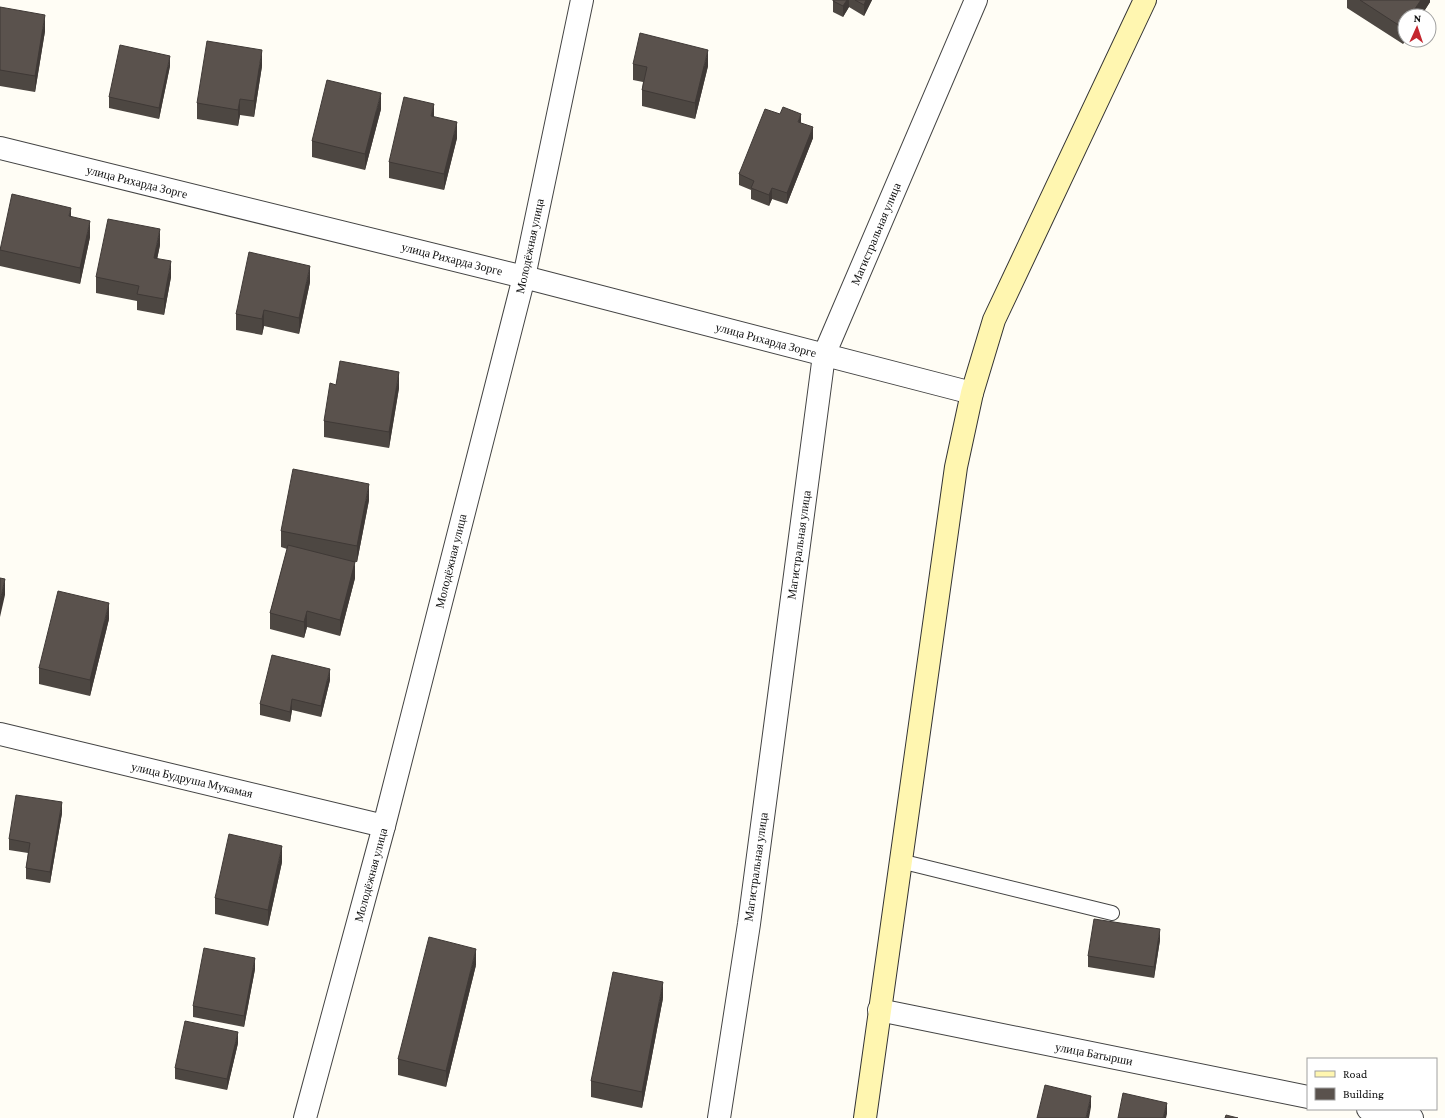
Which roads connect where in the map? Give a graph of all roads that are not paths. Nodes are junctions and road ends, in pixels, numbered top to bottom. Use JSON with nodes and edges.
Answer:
{"nodes":[{"id":1,"x":582,"y":0,"type":"edge"},
{"id":2,"x":976,"y":0,"type":"edge"},
{"id":3,"x":1145,"y":0,"type":"edge"},
{"id":4,"x":0,"y":148,"type":"edge"},
{"id":5,"x":524,"y":277,"type":"junction"},
{"id":6,"x":824,"y":355,"type":"junction"},
{"id":7,"x":972,"y":393,"type":"junction"},
{"id":8,"x":0,"y":734,"type":"edge"},
{"id":9,"x":384,"y":826,"type":"junction"},
{"id":10,"x":900,"y":861,"type":"junction"},
{"id":11,"x":1112,"y":913,"type":"dead end"},
{"id":12,"x":879,"y":1010,"type":"junction"},
{"id":13,"x":1307,"y":1097,"type":"edge"},
{"id":14,"x":1373,"y":1110,"type":"edge"},
{"id":15,"x":306,"y":1118,"type":"edge"},
{"id":16,"x":719,"y":1118,"type":"edge"},
{"id":17,"x":865,"y":1118,"type":"edge"},
{"id":18,"x":1412,"y":1118,"type":"edge"}],
"edges":[{"from":1,"to":5,"type":"street","name":"Молодёжная улица"},
{"from":2,"to":6,"type":"street","name":"Магистральная улица"},
{"from":3,"to":7,"type":"main road"},
{"from":4,"to":5,"type":"street","name":"улица Рихарда Зорге"},
{"from":5,"to":6,"type":"street","name":"улица Рихарда Зорге"},
{"from":5,"to":9,"type":"street","name":"Молодёжная улица"},
{"from":6,"to":7,"type":"street","name":"улица Рихарда Зорге"},
{"from":6,"to":16,"type":"street","name":"Магистральная улица"},
{"from":7,"to":10,"type":"main road"},
{"from":8,"to":9,"type":"street","name":"улица Будруша Мукамая"},
{"from":9,"to":15,"type":"street","name":"Молодёжная улица"},
{"from":10,"to":11,"type":"lane"},
{"from":10,"to":12,"type":"main road"},
{"from":12,"to":13,"type":"street","name":"улица Батырши"},
{"from":12,"to":17,"type":"main road"},
{"from":14,"to":18,"type":"street"}]}
